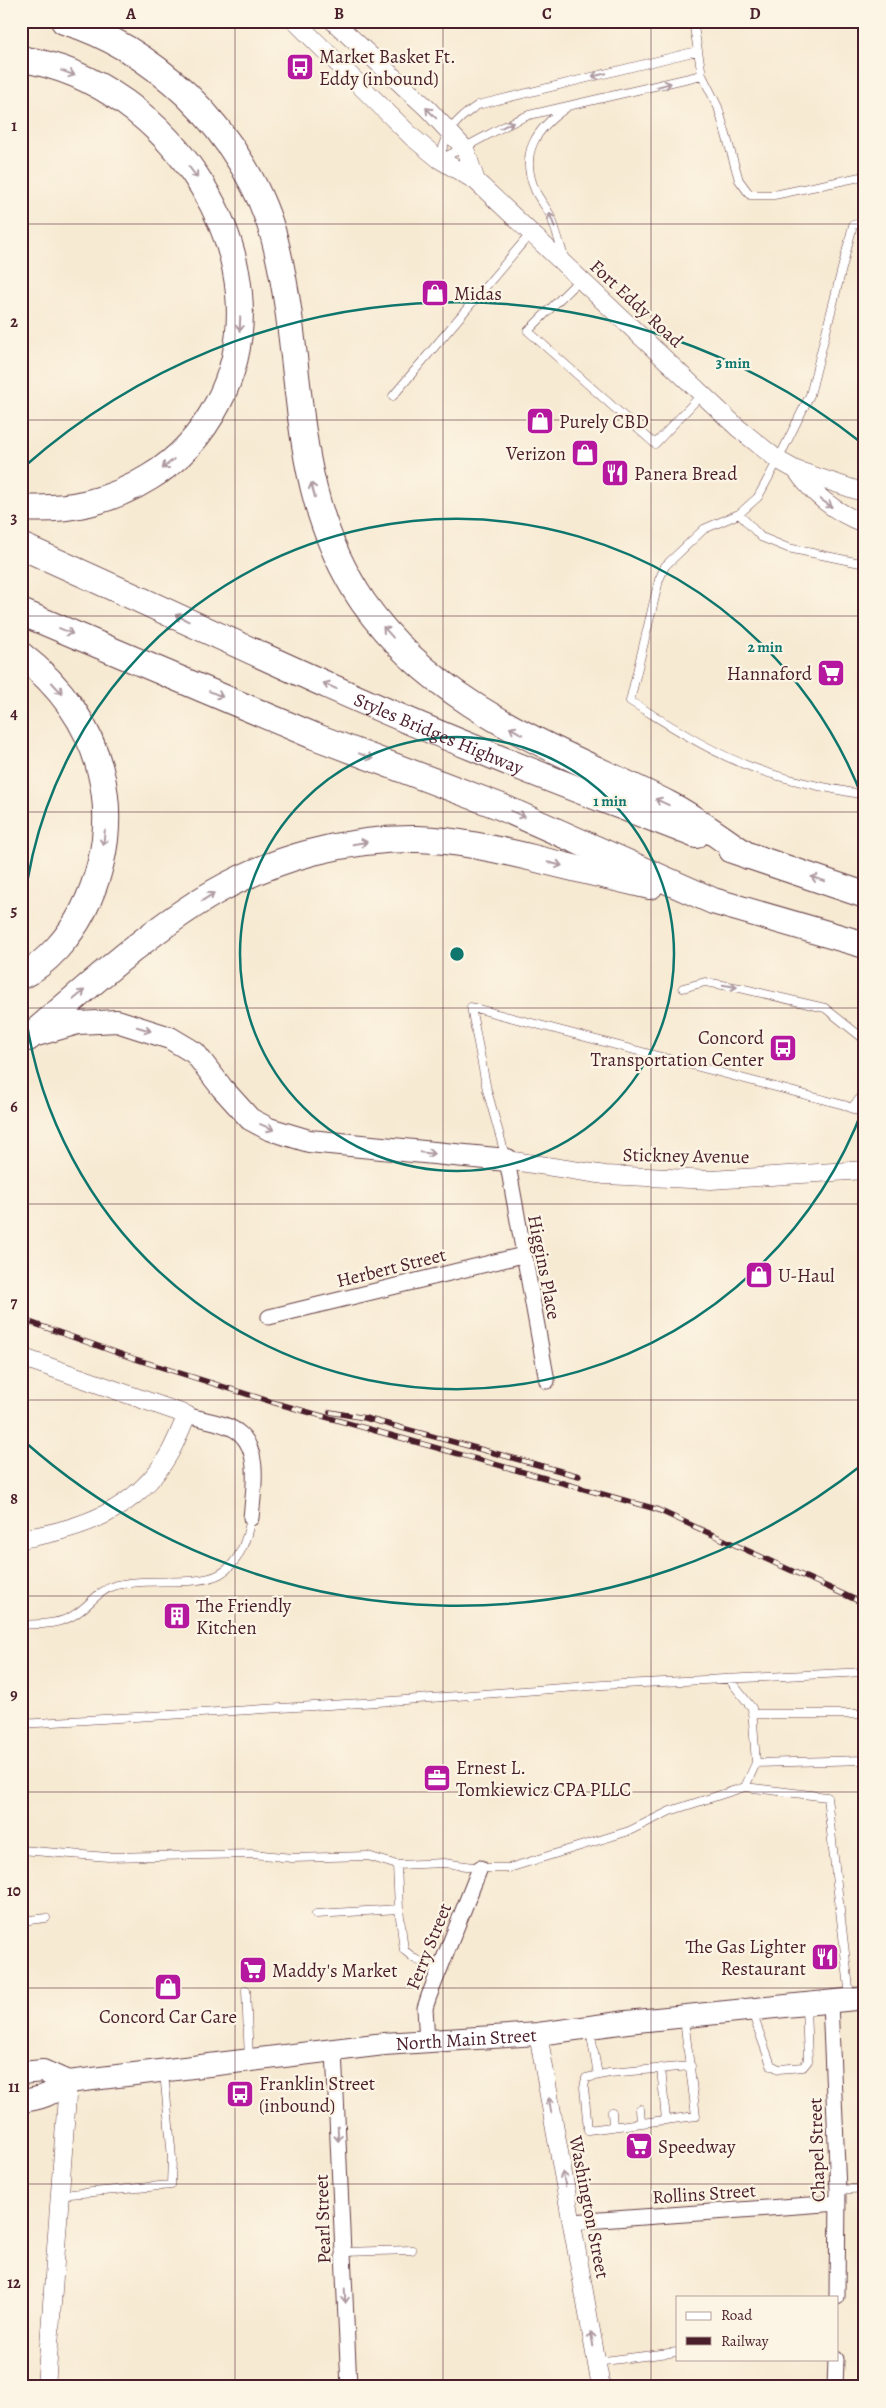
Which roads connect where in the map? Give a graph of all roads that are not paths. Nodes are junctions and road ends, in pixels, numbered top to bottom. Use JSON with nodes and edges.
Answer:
{"nodes":[{"id":1,"x":64,"y":21,"type":"edge"},
{"id":2,"x":296,"y":21,"type":"edge"},
{"id":3,"x":333,"y":21,"type":"edge"},
{"id":4,"x":693,"y":21,"type":"edge"},
{"id":5,"x":697,"y":50,"type":"junction"},
{"id":6,"x":21,"y":59,"type":"edge"},
{"id":7,"x":702,"y":75,"type":"junction"},
{"id":8,"x":570,"y":106,"type":"junction"},
{"id":9,"x":448,"y":131,"type":"junction"},
{"id":10,"x":465,"y":149,"type":"junction"},
{"id":11,"x":439,"y":159,"type":"junction"},
{"id":12,"x":865,"y":176,"type":"edge"},
{"id":13,"x":476,"y":181,"type":"junction"},
{"id":14,"x":865,"y":222,"type":"edge"},
{"id":15,"x":531,"y":233,"type":"junction"},
{"id":16,"x":567,"y":266,"type":"junction"},
{"id":17,"x":580,"y":279,"type":"junction"},
{"id":18,"x":702,"y":394,"type":"junction"},
{"id":19,"x":392,"y":396,"type":"dead end"},
{"id":20,"x":778,"y":460,"type":"junction"},
{"id":21,"x":796,"y":470,"type":"junction"},
{"id":22,"x":865,"y":493,"type":"edge"},
{"id":23,"x":21,"y":508,"type":"edge"},
{"id":24,"x":739,"y":514,"type":"junction"},
{"id":25,"x":865,"y":524,"type":"edge"},
{"id":26,"x":21,"y":546,"type":"edge"},
{"id":27,"x":865,"y":564,"type":"edge"},
{"id":28,"x":21,"y":612,"type":"edge"},
{"id":29,"x":21,"y":654,"type":"edge"},
{"id":30,"x":865,"y":795,"type":"edge"},
{"id":31,"x":748,"y":856,"type":"junction"},
{"id":32,"x":865,"y":895,"type":"edge"},
{"id":33,"x":713,"y":901,"type":"junction"},
{"id":34,"x":865,"y":946,"type":"edge"},
{"id":35,"x":21,"y":976,"type":"edge"},
{"id":36,"x":683,"y":988,"type":"dead end"},
{"id":37,"x":865,"y":1040,"type":"edge"},
{"id":38,"x":25,"y":1041,"type":"edge"},
{"id":39,"x":865,"y":1092,"type":"edge"},
{"id":40,"x":851,"y":1108,"type":"junction"},
{"id":41,"x":865,"y":1114,"type":"edge"},
{"id":42,"x":507,"y":1160,"type":"junction"},
{"id":43,"x":865,"y":1170,"type":"edge"},
{"id":44,"x":523,"y":1255,"type":"junction"},
{"id":45,"x":269,"y":1317,"type":"dead end"},
{"id":46,"x":21,"y":1357,"type":"edge"},
{"id":47,"x":547,"y":1381,"type":"dead end"},
{"id":48,"x":186,"y":1415,"type":"junction"},
{"id":49,"x":251,"y":1518,"type":"joint"},
{"id":50,"x":21,"y":1540,"type":"edge"},
{"id":51,"x":21,"y":1625,"type":"edge"},
{"id":52,"x":865,"y":1672,"type":"edge"},
{"id":53,"x":729,"y":1679,"type":"junction"},
{"id":54,"x":752,"y":1714,"type":"junction"},
{"id":55,"x":865,"y":1714,"type":"edge"},
{"id":56,"x":21,"y":1724,"type":"edge"},
{"id":57,"x":865,"y":1760,"type":"edge"},
{"id":58,"x":756,"y":1763,"type":"junction"},
{"id":59,"x":745,"y":1787,"type":"junction"},
{"id":60,"x":21,"y":1850,"type":"edge"},
{"id":61,"x":397,"y":1865,"type":"junction"},
{"id":62,"x":480,"y":1868,"type":"junction"},
{"id":63,"x":399,"y":1909,"type":"junction"},
{"id":64,"x":316,"y":1914,"type":"dead end"},
{"id":65,"x":46,"y":1918,"type":"dead end"},
{"id":66,"x":21,"y":1921,"type":"edge"},
{"id":67,"x":440,"y":1970,"type":"junction"},
{"id":68,"x":246,"y":1990,"type":"dead end"},
{"id":69,"x":848,"y":2000,"type":"edge"},
{"id":70,"x":806,"y":2004,"type":"junction"},
{"id":71,"x":751,"y":2010,"type":"junction"},
{"id":72,"x":684,"y":2017,"type":"junction"},
{"id":73,"x":590,"y":2028,"type":"junction"},
{"id":74,"x":538,"y":2034,"type":"junction"},
{"id":75,"x":427,"y":2042,"type":"junction"},
{"id":76,"x":334,"y":2050,"type":"junction"},
{"id":77,"x":249,"y":2060,"type":"junction"},
{"id":78,"x":690,"y":2066,"type":"junction"},
{"id":79,"x":661,"y":2068,"type":"junction"},
{"id":80,"x":164,"y":2071,"type":"junction"},
{"id":81,"x":21,"y":2073,"type":"edge"},
{"id":82,"x":598,"y":2075,"type":"junction"},
{"id":83,"x":68,"y":2082,"type":"junction"},
{"id":84,"x":21,"y":2101,"type":"edge"},
{"id":85,"x":640,"y":2109,"type":"dead end"},
{"id":86,"x":612,"y":2112,"type":"dead end"},
{"id":87,"x":666,"y":2120,"type":"junction"},
{"id":88,"x":641,"y":2123,"type":"junction"},
{"id":89,"x":613,"y":2127,"type":"junction"},
{"id":90,"x":865,"y":2188,"type":"edge"},
{"id":91,"x":59,"y":2195,"type":"junction"},
{"id":92,"x":838,"y":2197,"type":"junction"},
{"id":93,"x":572,"y":2222,"type":"junction"},
{"id":94,"x":412,"y":2250,"type":"dead end"},
{"id":95,"x":343,"y":2252,"type":"junction"},
{"id":96,"x":837,"y":2296,"type":"edge"},
{"id":97,"x":676,"y":2352,"type":"edge"},
{"id":98,"x":836,"y":2360,"type":"edge"},
{"id":99,"x":596,"y":2362,"type":"junction"},
{"id":100,"x":46,"y":2387,"type":"edge"},
{"id":101,"x":349,"y":2387,"type":"edge"},
{"id":102,"x":601,"y":2387,"type":"edge"},
{"id":103,"x":835,"y":2387,"type":"edge"}],
"edges":[{"from":31,"to":1,"type":"highway","one_way":true},
{"from":2,"to":11,"type":"street","name":"Fort Eddy Road"},
{"from":9,"to":3,"type":"street","name":"Fort Eddy Road","one_way":true},
{"from":4,"to":5,"type":"lane"},
{"from":5,"to":7,"type":"lane"},
{"from":5,"to":9,"type":"lane","one_way":true},
{"from":6,"to":23,"type":"highway","one_way":true},
{"from":8,"to":7,"type":"lane","one_way":true},
{"from":7,"to":12,"type":"lane"},
{"from":10,"to":8,"type":"lane","one_way":true},
{"from":16,"to":8,"type":"lane","one_way":true},
{"from":9,"to":10,"type":"street","name":"Fort Eddy Road"},
{"from":9,"to":11,"type":"lane"},
{"from":10,"to":11,"type":"lane"},
{"from":10,"to":13,"type":"street","name":"Fort Eddy Road"},
{"from":11,"to":13,"type":"street","name":"Fort Eddy Road"},
{"from":13,"to":15,"type":"street","name":"Fort Eddy Road"},
{"from":14,"to":20,"type":"lane"},
{"from":15,"to":16,"type":"street","name":"Fort Eddy Road"},
{"from":15,"to":19,"type":"lane"},
{"from":16,"to":17,"type":"street","name":"Fort Eddy Road"},
{"from":17,"to":18,"type":"street","name":"Fort Eddy Road"},
{"from":17,"to":18,"type":"lane"},
{"from":18,"to":20,"type":"street","name":"Fort Eddy Road"},
{"from":20,"to":21,"type":"street","name":"Fort Eddy Road"},
{"from":20,"to":24,"type":"lane"},
{"from":21,"to":22,"type":"street","name":"Fort Eddy Road"},
{"from":21,"to":25,"type":"street","name":"Fort Eddy Road","one_way":true},
{"from":24,"to":27,"type":"lane"},
{"from":24,"to":30,"type":"lane"},
{"from":31,"to":26,"type":"highway","name":"Styles Bridges Highway","one_way":true},
{"from":28,"to":33,"type":"highway","one_way":true},
{"from":29,"to":35,"type":"highway","one_way":true},
{"from":32,"to":31,"type":"highway","name":"Styles Bridges Highway","one_way":true},
{"from":33,"to":34,"type":"highway"},
{"from":38,"to":33,"type":"highway","one_way":true},
{"from":36,"to":37,"type":"lane","one_way":true},
{"from":38,"to":42,"type":"main road","one_way":true},
{"from":39,"to":40,"type":"lane"},
{"from":40,"to":41,"type":"lane"},
{"from":40,"to":42,"type":"lane"},
{"from":42,"to":43,"type":"street","name":"Stickney Avenue"},
{"from":42,"to":44,"type":"street","name":"Higgins Place"},
{"from":44,"to":45,"type":"street","name":"Herbert Street"},
{"from":44,"to":47,"type":"street","name":"Higgins Place"},
{"from":46,"to":48,"type":"street"},
{"from":48,"to":49,"type":"street"},
{"from":48,"to":50,"type":"street"},
{"from":49,"to":51,"type":"lane"},
{"from":52,"to":53,"type":"lane"},
{"from":53,"to":54,"type":"lane"},
{"from":53,"to":56,"type":"lane"},
{"from":54,"to":55,"type":"lane"},
{"from":54,"to":58,"type":"lane"},
{"from":57,"to":58,"type":"lane"},
{"from":58,"to":59,"type":"lane"},
{"from":59,"to":62,"type":"lane"},
{"from":59,"to":69,"type":"lane"},
{"from":60,"to":61,"type":"lane"},
{"from":61,"to":62,"type":"lane"},
{"from":61,"to":63,"type":"lane"},
{"from":62,"to":67,"type":"street","name":"Ferry Street"},
{"from":63,"to":64,"type":"lane"},
{"from":63,"to":67,"type":"lane"},
{"from":65,"to":66,"type":"lane"},
{"from":67,"to":75,"type":"street","name":"Ferry Street"},
{"from":68,"to":77,"type":"lane"},
{"from":69,"to":70,"type":"main road","name":"North Main Street"},
{"from":69,"to":92,"type":"street","name":"Chapel Street"},
{"from":70,"to":71,"type":"main road","name":"North Main Street"},
{"from":70,"to":71,"type":"lane"},
{"from":71,"to":72,"type":"main road","name":"North Main Street"},
{"from":72,"to":73,"type":"main road","name":"North Main Street"},
{"from":72,"to":78,"type":"lane"},
{"from":73,"to":74,"type":"main road","name":"North Main Street"},
{"from":73,"to":82,"type":"lane"},
{"from":74,"to":75,"type":"main road","name":"North Main Street"},
{"from":93,"to":74,"type":"street","name":"Washington Street","one_way":true},
{"from":75,"to":76,"type":"main road","name":"North Main Street"},
{"from":76,"to":77,"type":"main road","name":"North Main Street"},
{"from":76,"to":95,"type":"street","name":"Pearl Street","one_way":true},
{"from":77,"to":80,"type":"main road","name":"North Main Street"},
{"from":78,"to":79,"type":"lane"},
{"from":78,"to":87,"type":"lane"},
{"from":79,"to":82,"type":"lane"},
{"from":79,"to":87,"type":"lane"},
{"from":80,"to":83,"type":"main road","name":"North Main Street"},
{"from":80,"to":91,"type":"lane"},
{"from":81,"to":83,"type":"main road"},
{"from":82,"to":89,"type":"lane"},
{"from":83,"to":84,"type":"main road","name":"North Main Street"},
{"from":83,"to":91,"type":"street"},
{"from":85,"to":88,"type":"lane"},
{"from":86,"to":89,"type":"lane"},
{"from":87,"to":88,"type":"lane"},
{"from":88,"to":89,"type":"lane"},
{"from":90,"to":92,"type":"lane"},
{"from":91,"to":100,"type":"street"},
{"from":92,"to":93,"type":"street","name":"Rollins Street"},
{"from":92,"to":96,"type":"street","name":"Chapel Street"},
{"from":99,"to":93,"type":"street","name":"Washington Street","one_way":true},
{"from":94,"to":95,"type":"lane"},
{"from":95,"to":101,"type":"street","name":"Pearl Street","one_way":true},
{"from":97,"to":99,"type":"lane"},
{"from":98,"to":103,"type":"street"},
{"from":99,"to":102,"type":"street","name":"Washington Street"}]}
